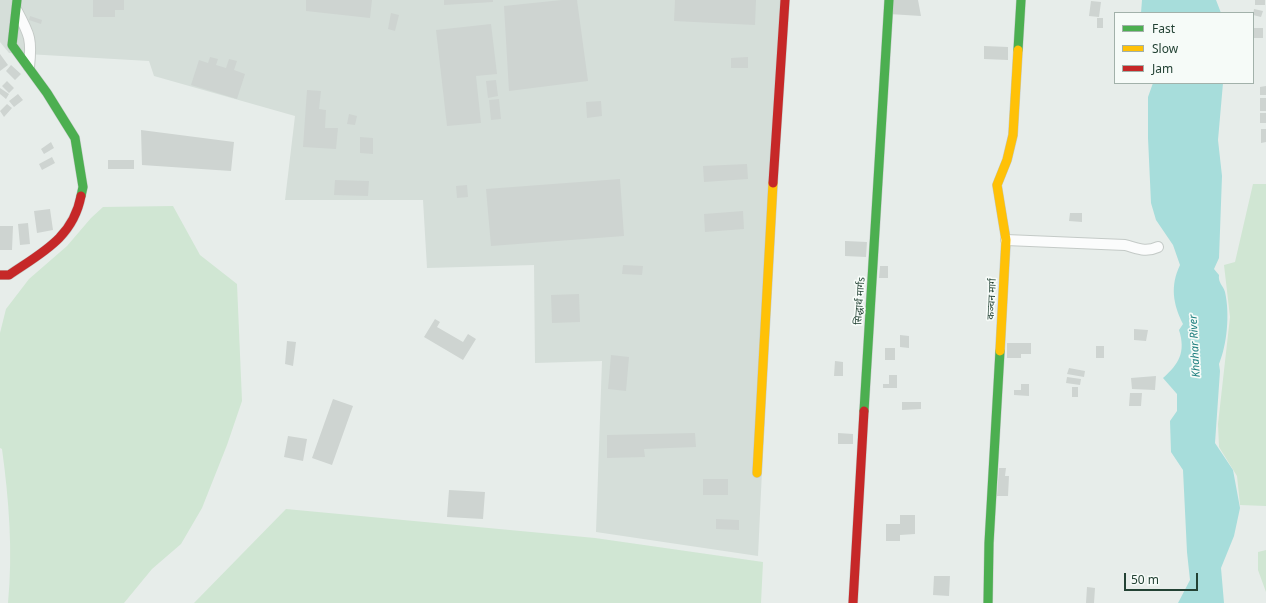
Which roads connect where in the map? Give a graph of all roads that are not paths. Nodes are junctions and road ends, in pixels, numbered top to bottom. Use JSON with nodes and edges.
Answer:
{"nodes":[{"id":1,"x":17,"y":0,"type":"edge"},
{"id":2,"x":785,"y":0,"type":"edge"},
{"id":3,"x":889,"y":0,"type":"edge"},
{"id":4,"x":1021,"y":0,"type":"edge"},
{"id":5,"x":17,"y":11,"type":"junction"},
{"id":6,"x":29,"y":67,"type":"junction"},
{"id":7,"x":1006,"y":240,"type":"junction"},
{"id":8,"x":1158,"y":247,"type":"dead end"},
{"id":9,"x":0,"y":275,"type":"edge"},
{"id":10,"x":757,"y":473,"type":"dead end"},
{"id":11,"x":853,"y":603,"type":"edge"},
{"id":12,"x":988,"y":603,"type":"edge"}],
"edges":[{"from":1,"to":5,"type":"street"},
{"from":2,"to":10,"type":"street"},
{"from":3,"to":11,"type":"street","name":"सिद्धार्थ मार्गs"},
{"from":4,"to":7,"type":"street","name":"कञ्चन मार्ग"},
{"from":5,"to":6,"type":"street"},
{"from":5,"to":6,"type":"street"},
{"from":6,"to":9,"type":"street"},
{"from":7,"to":8,"type":"street"},
{"from":7,"to":12,"type":"street","name":"कञ्चन मार्ग"}]}
